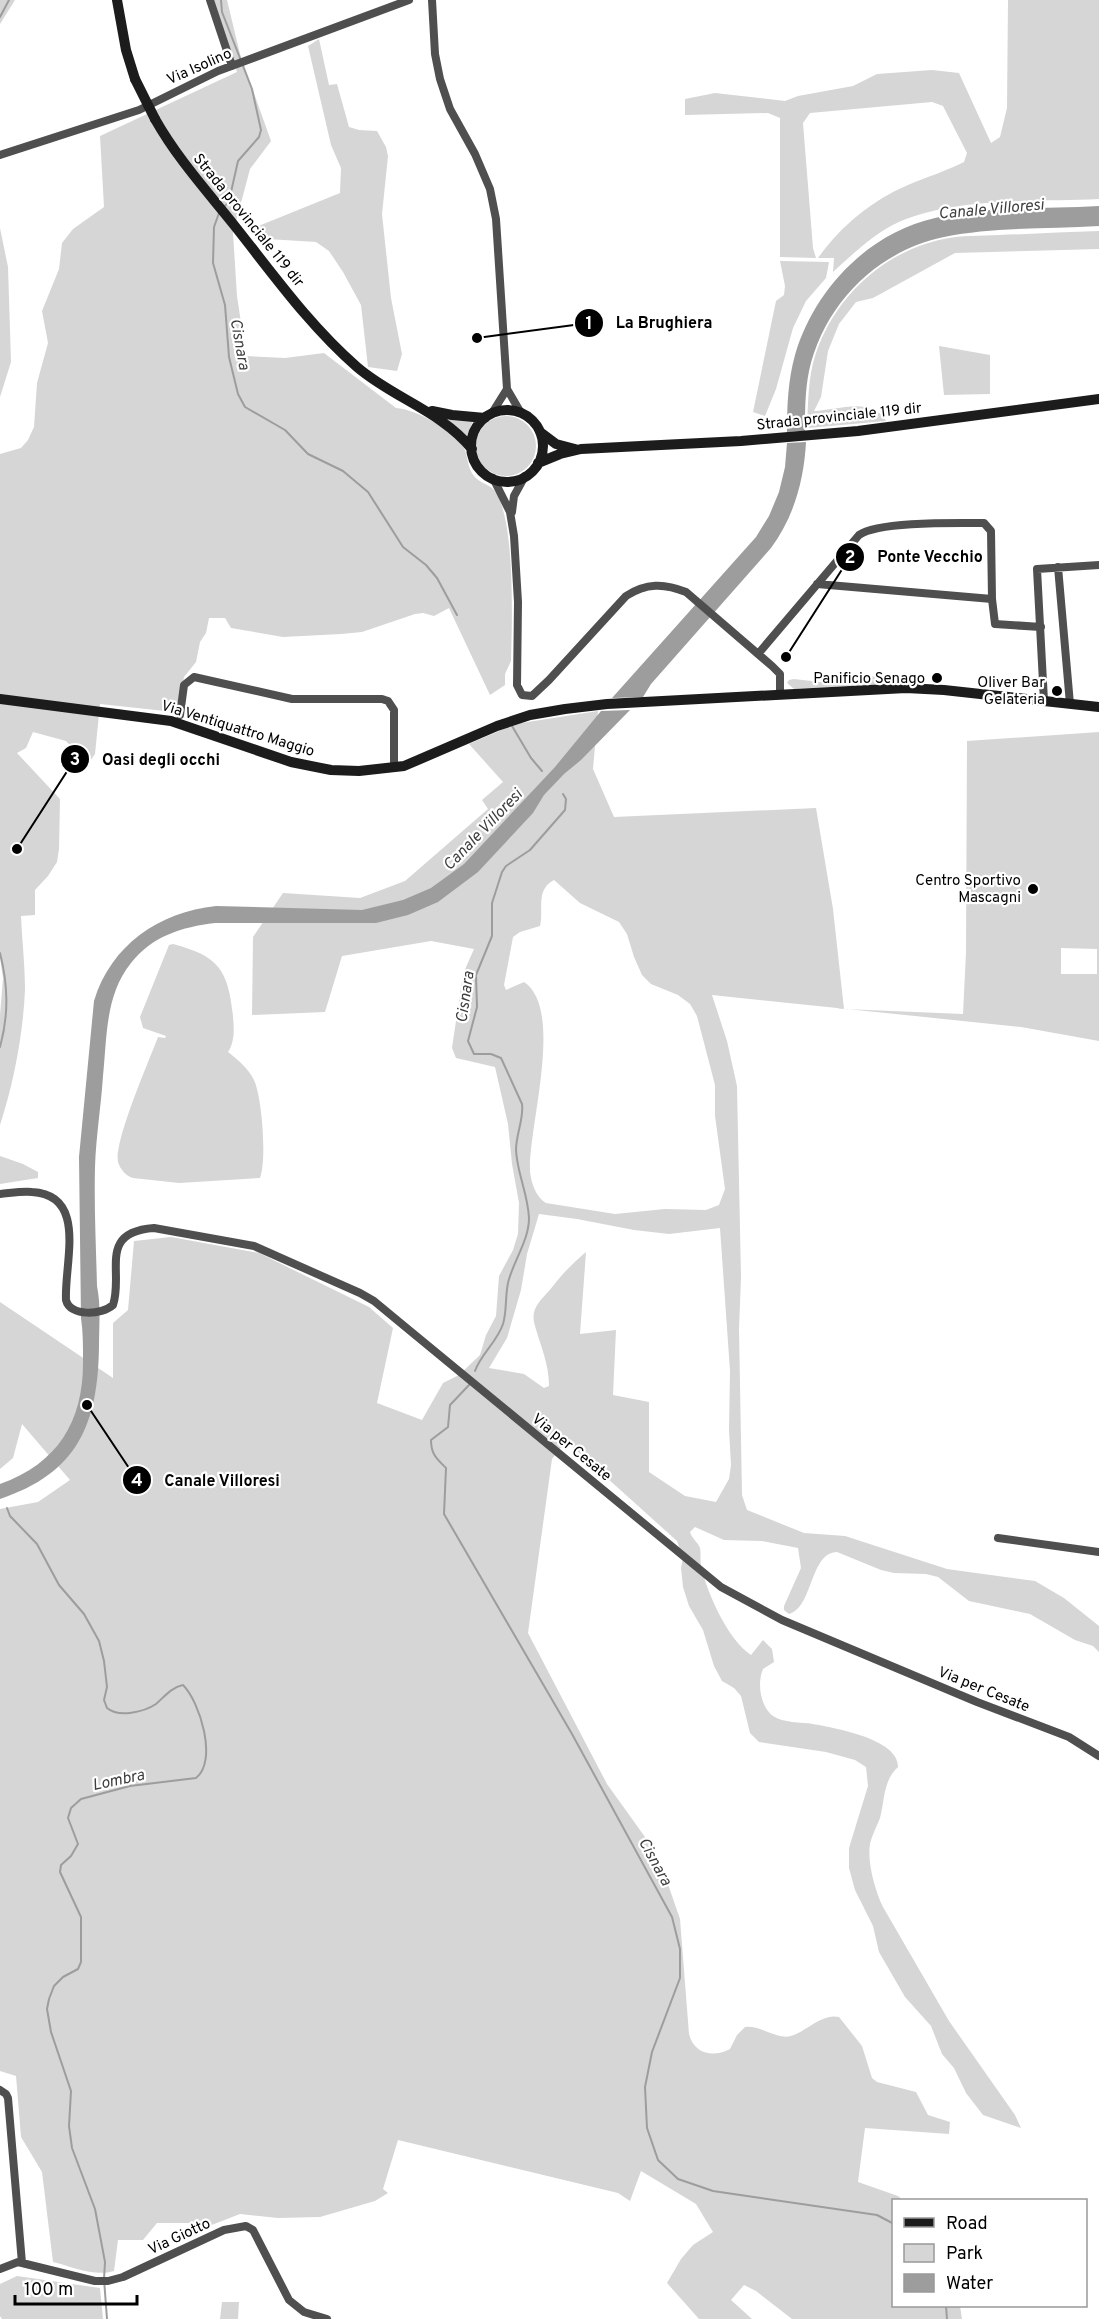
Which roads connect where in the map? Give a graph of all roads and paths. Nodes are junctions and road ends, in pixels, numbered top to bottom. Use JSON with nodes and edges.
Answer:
{"nodes":[{"id":1,"x":117,"y":0,"type":"edge"},
{"id":2,"x":210,"y":0,"type":"edge"},
{"id":3,"x":409,"y":0,"type":"edge"},
{"id":4,"x":432,"y":0,"type":"edge"},
{"id":5,"x":232,"y":66,"type":"junction"},
{"id":6,"x":0,"y":155,"type":"edge"},
{"id":7,"x":507,"y":389,"type":"junction"},
{"id":8,"x":1099,"y":399,"type":"edge"},
{"id":9,"x":426,"y":410,"type":"junction"},
{"id":10,"x":521,"y":413,"type":"junction"},
{"id":11,"x":489,"y":415,"type":"junction"},
{"id":12,"x":540,"y":432,"type":"junction"},
{"id":13,"x":471,"y":449,"type":"junction"},
{"id":14,"x":581,"y":450,"type":"junction"},
{"id":15,"x":538,"y":463,"type":"junction"},
{"id":16,"x":525,"y":476,"type":"junction"},
{"id":17,"x":493,"y":478,"type":"junction"},
{"id":18,"x":512,"y":520,"type":"junction"},
{"id":19,"x":1099,"y":565,"type":"edge"},
{"id":20,"x":1058,"y":567,"type":"junction"},
{"id":21,"x":817,"y":584,"type":"junction"},
{"id":22,"x":992,"y":599,"type":"junction"},
{"id":23,"x":1041,"y":627,"type":"junction"},
{"id":24,"x":758,"y":654,"type":"junction"},
{"id":25,"x":780,"y":694,"type":"junction"},
{"id":26,"x":0,"y":699,"type":"edge"},
{"id":27,"x":1044,"y":701,"type":"junction"},
{"id":28,"x":1070,"y":704,"type":"junction"},
{"id":29,"x":1099,"y":707,"type":"edge"},
{"id":30,"x":180,"y":715,"type":"dead end"},
{"id":31,"x":394,"y":768,"type":"junction"},
{"id":32,"x":0,"y":1194,"type":"edge"},
{"id":33,"x":998,"y":1538,"type":"dead end"},
{"id":34,"x":1099,"y":1552,"type":"edge"},
{"id":35,"x":1099,"y":1756,"type":"edge"},
{"id":36,"x":0,"y":2090,"type":"edge"},
{"id":37,"x":22,"y":2263,"type":"junction"},
{"id":38,"x":0,"y":2269,"type":"edge"},
{"id":39,"x":327,"y":2319,"type":"edge"}],
"edges":[{"from":1,"to":9,"type":"street","name":"Strada provinciale 119 dir","bridge":true},
{"from":2,"to":5,"type":"street"},
{"from":3,"to":5,"type":"street","name":"Via Isolino"},
{"from":4,"to":7,"type":"street"},
{"from":5,"to":6,"type":"street","name":"Via Isolino"},
{"from":7,"to":10,"type":"street"},
{"from":7,"to":11,"type":"street"},
{"from":8,"to":14,"type":"street","name":"Strada provinciale 119 dir"},
{"from":9,"to":11,"type":"street","name":"Strada provinciale 119 dir"},
{"from":9,"to":13,"type":"street","name":"Strada provinciale 119 dir"},
{"from":10,"to":11,"type":"street"},
{"from":10,"to":12,"type":"street"},
{"from":11,"to":13,"type":"street"},
{"from":12,"to":14,"type":"street","name":"Strada provinciale 119 dir"},
{"from":12,"to":15,"type":"street"},
{"from":13,"to":17,"type":"street"},
{"from":14,"to":15,"type":"street","name":"Strada provinciale 119 dir"},
{"from":15,"to":16,"type":"street"},
{"from":16,"to":17,"type":"street"},
{"from":16,"to":18,"type":"street"},
{"from":17,"to":18,"type":"street"},
{"from":18,"to":24,"type":"street"},
{"from":19,"to":20,"type":"street"},
{"from":20,"to":23,"type":"street"},
{"from":20,"to":28,"type":"street"},
{"from":21,"to":22,"type":"street"},
{"from":21,"to":22,"type":"street"},
{"from":21,"to":24,"type":"street"},
{"from":22,"to":23,"type":"street"},
{"from":23,"to":27,"type":"street"},
{"from":24,"to":25,"type":"street"},
{"from":25,"to":27,"type":"street","name":"Via Ventiquattro Maggio"},
{"from":25,"to":31,"type":"street","name":"Via Ventiquattro Maggio"},
{"from":26,"to":31,"type":"street","name":"Via Ventiquattro Maggio"},
{"from":27,"to":28,"type":"street","name":"Via Ventiquattro Maggio"},
{"from":28,"to":29,"type":"street","name":"Via Ventiquattro Maggio"},
{"from":30,"to":31,"type":"street"},
{"from":32,"to":35,"type":"street","name":"Via per Cesate"},
{"from":33,"to":34,"type":"street"},
{"from":36,"to":37,"type":"street"},
{"from":37,"to":38,"type":"street","name":"Via Giotto"},
{"from":37,"to":39,"type":"street","name":"Via Giotto"}]}
